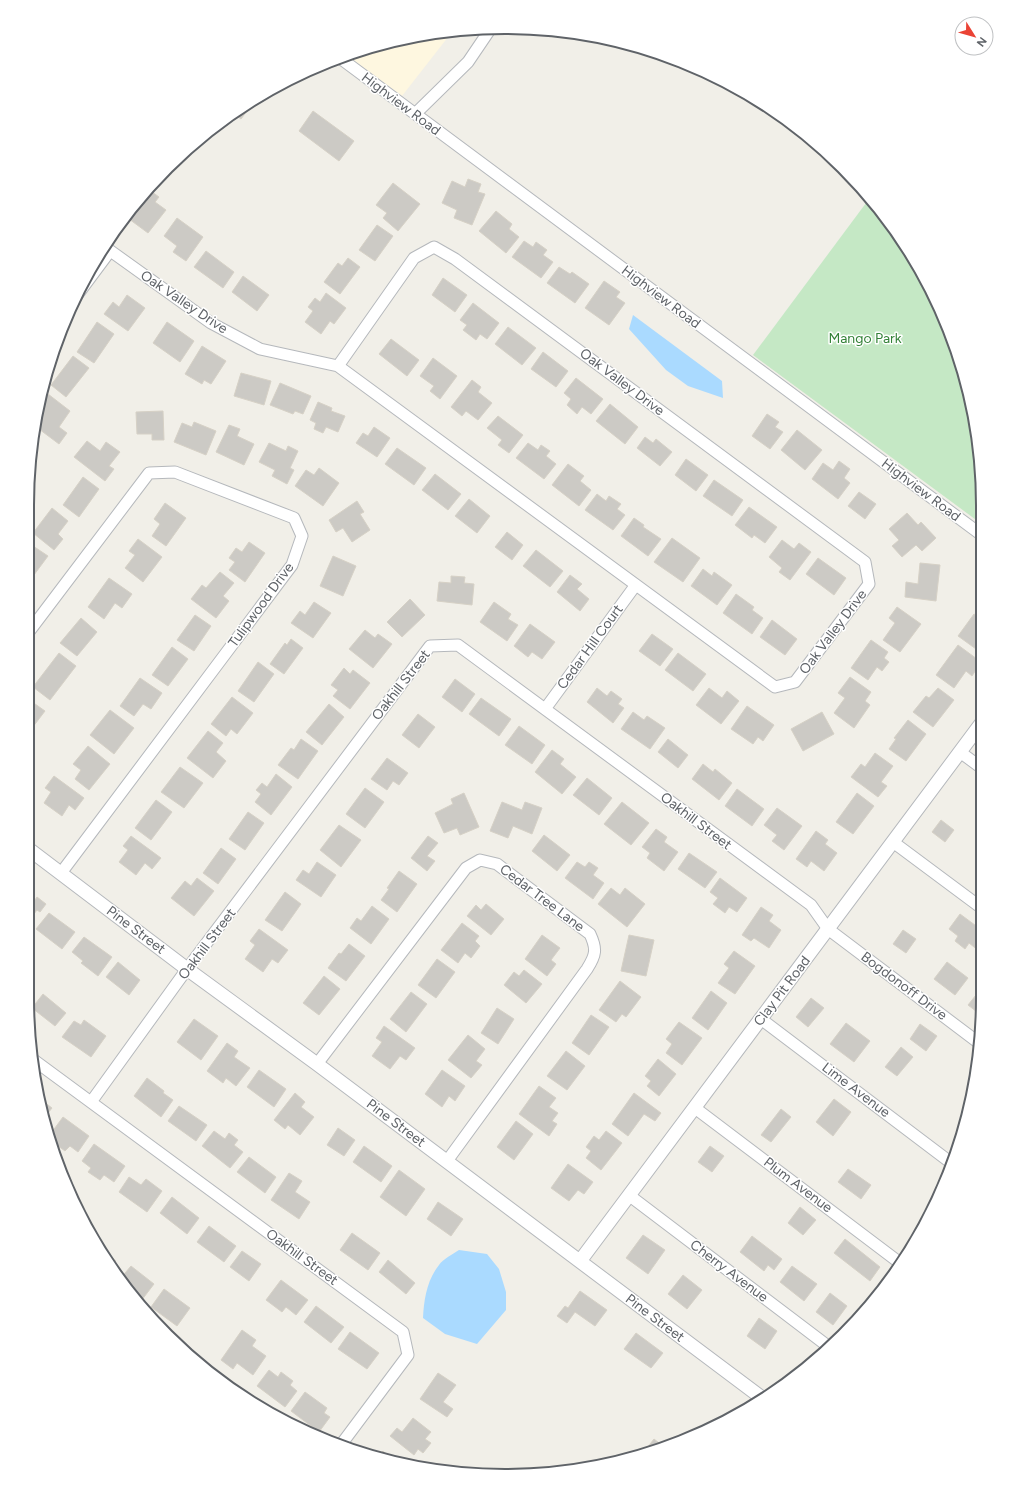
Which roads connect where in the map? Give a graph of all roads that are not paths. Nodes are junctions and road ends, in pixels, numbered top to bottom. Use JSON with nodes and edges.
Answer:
{"nodes":[{"id":1,"x":487,"y":35,"type":"edge"},
{"id":2,"x":346,"y":62,"type":"edge"},
{"id":3,"x":415,"y":114,"type":"junction"},
{"id":4,"x":109,"y":250,"type":"edge"},
{"id":5,"x":338,"y":366,"type":"junction"},
{"id":6,"x":976,"y":531,"type":"edge"},
{"id":7,"x":635,"y":586,"type":"junction"},
{"id":8,"x":34,"y":625,"type":"edge"},
{"id":9,"x":545,"y":708,"type":"junction"},
{"id":10,"x":976,"y":730,"type":"edge"},
{"id":11,"x":960,"y":752,"type":"junction"},
{"id":12,"x":976,"y":764,"type":"edge"},
{"id":13,"x":893,"y":842,"type":"junction"},
{"id":14,"x":34,"y":853,"type":"edge"},
{"id":15,"x":61,"y":873,"type":"junction"},
{"id":16,"x":976,"y":904,"type":"edge"},
{"id":17,"x":828,"y":929,"type":"junction"},
{"id":18,"x":188,"y":969,"type":"junction"},
{"id":19,"x":761,"y":1019,"type":"junction"},
{"id":20,"x":974,"y":1039,"type":"edge"},
{"id":21,"x":39,"y":1064,"type":"edge"},
{"id":22,"x":317,"y":1064,"type":"junction"},
{"id":23,"x":91,"y":1102,"type":"junction"},
{"id":24,"x":695,"y":1108,"type":"junction"},
{"id":25,"x":947,"y":1160,"type":"edge"},
{"id":26,"x":446,"y":1161,"type":"junction"},
{"id":27,"x":630,"y":1196,"type":"junction"},
{"id":28,"x":897,"y":1260,"type":"edge"},
{"id":29,"x":580,"y":1262,"type":"junction"},
{"id":30,"x":825,"y":1344,"type":"edge"},
{"id":31,"x":758,"y":1395,"type":"edge"},
{"id":32,"x":344,"y":1440,"type":"edge"}],
"edges":[{"from":1,"to":3,"type":"street"},
{"from":2,"to":3,"type":"street","name":"Highview Road"},
{"from":3,"to":6,"type":"street","name":"Highview Road"},
{"from":4,"to":5,"type":"street","name":"Oak Valley Drive"},
{"from":5,"to":7,"type":"street","name":"Oak Valley Drive"},
{"from":5,"to":7,"type":"street","name":"Oak Valley Drive"},
{"from":7,"to":9,"type":"street","name":"Cedar Hill Court"},
{"from":8,"to":15,"type":"street","name":"Tulipwood Drive"},
{"from":9,"to":17,"type":"street","name":"Oakhill Street"},
{"from":9,"to":18,"type":"street","name":"Oakhill Street"},
{"from":10,"to":11,"type":"street","name":"Clay Pit Road"},
{"from":11,"to":12,"type":"street"},
{"from":11,"to":13,"type":"street","name":"Clay Pit Road"},
{"from":13,"to":16,"type":"street"},
{"from":13,"to":17,"type":"street","name":"Clay Pit Road"},
{"from":14,"to":15,"type":"street","name":"Pine Street"},
{"from":15,"to":18,"type":"street","name":"Pine Street"},
{"from":17,"to":19,"type":"street","name":"Clay Pit Road"},
{"from":17,"to":20,"type":"street","name":"Bogdonoff Drive"},
{"from":18,"to":22,"type":"street","name":"Pine Street"},
{"from":18,"to":23,"type":"street","name":"Oakhill Street"},
{"from":19,"to":24,"type":"street","name":"Clay Pit Road"},
{"from":19,"to":25,"type":"street","name":"Lime Avenue"},
{"from":21,"to":23,"type":"street","name":"Oakhill Street"},
{"from":22,"to":26,"type":"street","name":"Pine Street"},
{"from":22,"to":26,"type":"street","name":"Cedar Tree Lane"},
{"from":23,"to":32,"type":"street","name":"Oakhill Street"},
{"from":24,"to":27,"type":"street","name":"Clay Pit Road"},
{"from":24,"to":28,"type":"street","name":"Plum Avenue"},
{"from":26,"to":29,"type":"street","name":"Pine Street"},
{"from":27,"to":29,"type":"street","name":"Clay Pit Road"},
{"from":27,"to":30,"type":"street","name":"Cherry Avenue"},
{"from":29,"to":31,"type":"street","name":"Pine Street"}]}
